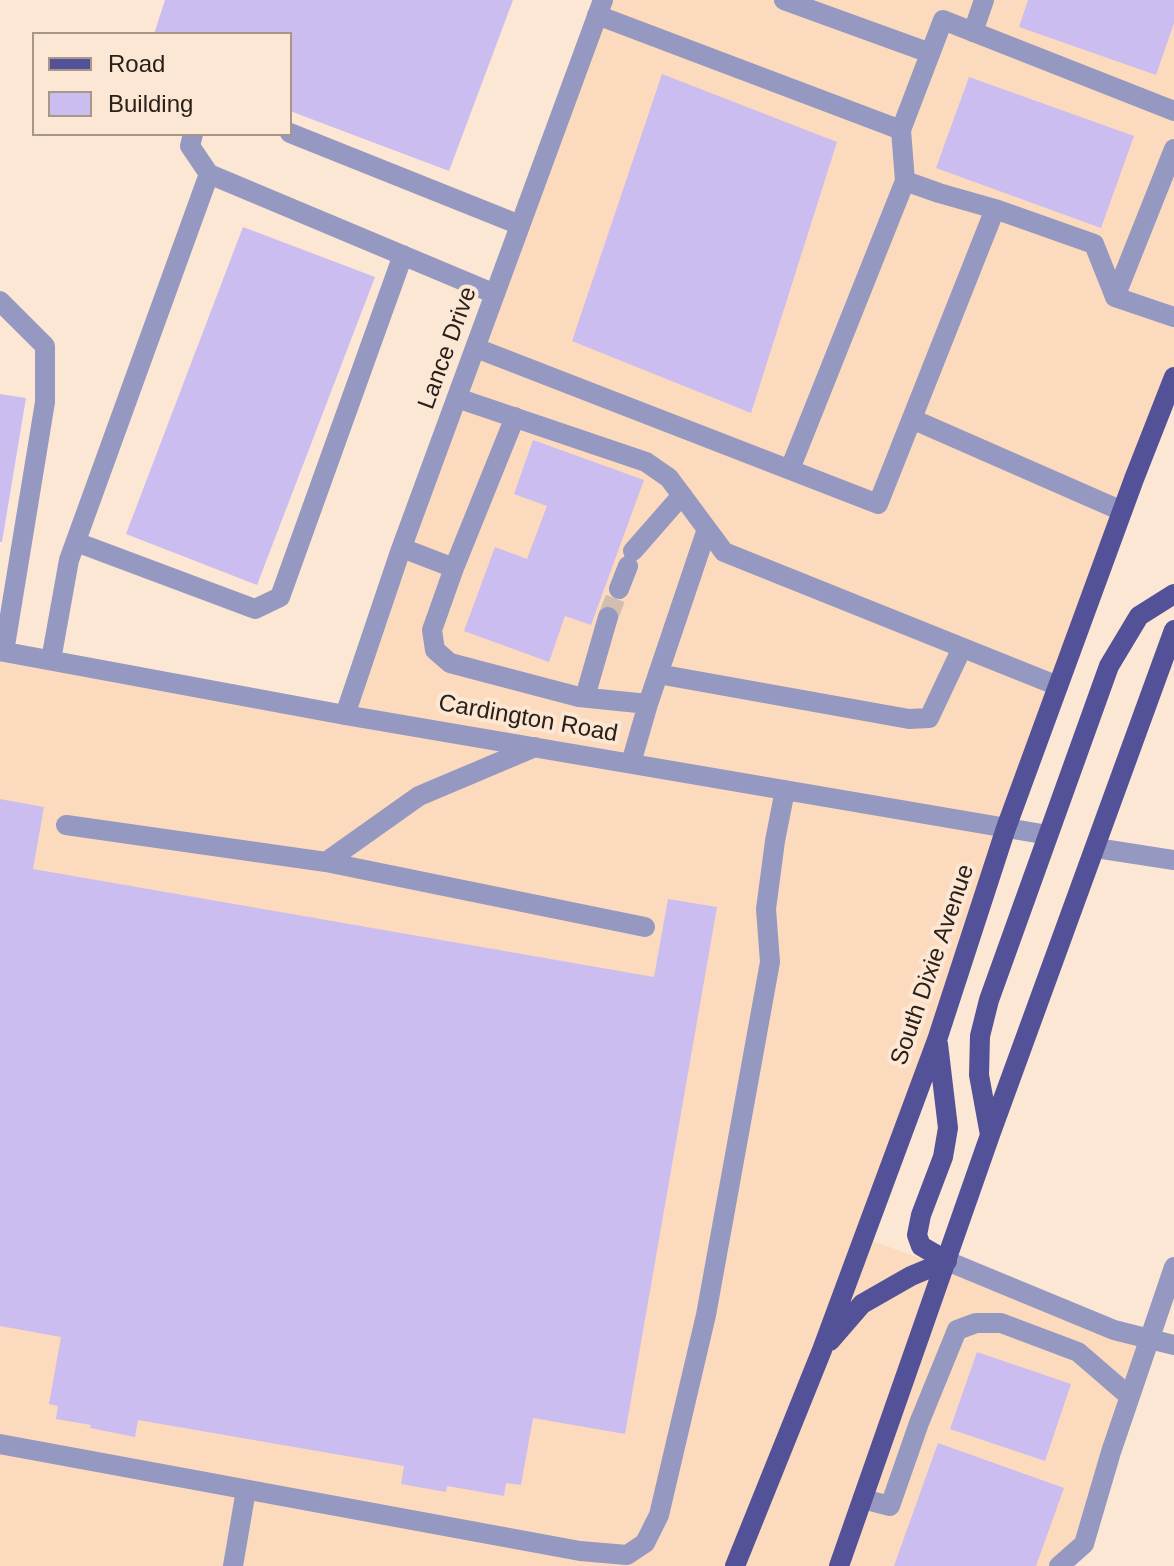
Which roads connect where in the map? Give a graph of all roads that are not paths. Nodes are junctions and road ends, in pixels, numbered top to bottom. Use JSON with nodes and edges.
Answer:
{"nodes":[{"id":1,"x":784,"y":0,"type":"edge"},
{"id":2,"x":984,"y":0,"type":"edge"},
{"id":3,"x":600,"y":8,"type":"edge"},
{"id":4,"x":973,"y":32,"type":"junction"},
{"id":5,"x":930,"y":53,"type":"junction"},
{"id":6,"x":1174,"y":111,"type":"edge"},
{"id":7,"x":901,"y":130,"type":"junction"},
{"id":8,"x":292,"y":134,"type":"edge"},
{"id":9,"x":192,"y":136,"type":"edge"},
{"id":10,"x":1174,"y":149,"type":"edge"},
{"id":11,"x":209,"y":174,"type":"junction"},
{"id":12,"x":905,"y":181,"type":"junction"},
{"id":13,"x":995,"y":209,"type":"junction"},
{"id":14,"x":520,"y":225,"type":"junction"},
{"id":15,"x":403,"y":255,"type":"junction"},
{"id":16,"x":495,"y":294,"type":"junction"},
{"id":17,"x":1115,"y":297,"type":"junction"},
{"id":18,"x":0,"y":301,"type":"edge"},
{"id":19,"x":1174,"y":317,"type":"edge"},
{"id":20,"x":476,"y":348,"type":"junction"},
{"id":21,"x":1174,"y":377,"type":"edge"},
{"id":22,"x":457,"y":398,"type":"junction"},
{"id":23,"x":515,"y":417,"type":"junction"},
{"id":24,"x":912,"y":419,"type":"junction"},
{"id":25,"x":790,"y":469,"type":"junction"},
{"id":26,"x":682,"y":495,"type":"junction"},
{"id":27,"x":1122,"y":511,"type":"junction"},
{"id":28,"x":707,"y":529,"type":"junction"},
{"id":29,"x":76,"y":542,"type":"junction"},
{"id":30,"x":402,"y":548,"type":"junction"},
{"id":31,"x":454,"y":568,"type":"junction"},
{"id":32,"x":619,"y":589,"type":"tunnel mouth"},
{"id":33,"x":1174,"y":594,"type":"edge"},
{"id":34,"x":608,"y":617,"type":"tunnel mouth"},
{"id":35,"x":1174,"y":630,"type":"edge"},
{"id":36,"x":962,"y":648,"type":"junction"},
{"id":37,"x":2,"y":651,"type":"edge"},
{"id":38,"x":51,"y":660,"type":"junction"},
{"id":39,"x":658,"y":674,"type":"junction"},
{"id":40,"x":1058,"y":686,"type":"junction"},
{"id":41,"x":585,"y":697,"type":"junction"},
{"id":42,"x":648,"y":704,"type":"junction"},
{"id":43,"x":345,"y":715,"type":"junction"},
{"id":44,"x":535,"y":747,"type":"junction"},
{"id":45,"x":631,"y":763,"type":"junction"},
{"id":46,"x":785,"y":790,"type":"junction"},
{"id":47,"x":66,"y":825,"type":"dead end"},
{"id":48,"x":1006,"y":828,"type":"junction"},
{"id":49,"x":1048,"y":835,"type":"junction"},
{"id":50,"x":1096,"y":848,"type":"junction"},
{"id":51,"x":1174,"y":860,"type":"edge"},
{"id":52,"x":326,"y":862,"type":"junction"},
{"id":53,"x":645,"y":927,"type":"dead end"},
{"id":54,"x":937,"y":1040,"type":"junction"},
{"id":55,"x":990,"y":1135,"type":"junction"},
{"id":56,"x":947,"y":1261,"type":"junction"},
{"id":57,"x":1174,"y":1267,"type":"edge"},
{"id":58,"x":1149,"y":1338,"type":"junction"},
{"id":59,"x":1174,"y":1345,"type":"edge"},
{"id":60,"x":822,"y":1350,"type":"junction"},
{"id":61,"x":1129,"y":1396,"type":"junction"},
{"id":62,"x":0,"y":1444,"type":"edge"},
{"id":63,"x":246,"y":1490,"type":"junction"},
{"id":64,"x":863,"y":1499,"type":"junction"},
{"id":65,"x":755,"y":1515,"type":"junction"},
{"id":66,"x":578,"y":1558,"type":"edge"},
{"id":67,"x":233,"y":1566,"type":"edge"},
{"id":68,"x":735,"y":1566,"type":"edge"},
{"id":69,"x":752,"y":1566,"type":"edge"},
{"id":70,"x":839,"y":1566,"type":"edge"},
{"id":71,"x":1059,"y":1566,"type":"edge"}],
"edges":[{"from":1,"to":5,"type":"street"},
{"from":2,"to":4,"type":"street"},
{"from":3,"to":7,"type":"street"},
{"from":3,"to":14,"type":"street","name":"Lance Drive"},
{"from":4,"to":5,"type":"street"},
{"from":4,"to":6,"type":"street"},
{"from":5,"to":7,"type":"street"},
{"from":7,"to":12,"type":"street"},
{"from":8,"to":14,"type":"street"},
{"from":9,"to":11,"type":"street"},
{"from":10,"to":17,"type":"street"},
{"from":11,"to":15,"type":"street"},
{"from":11,"to":29,"type":"street"},
{"from":12,"to":13,"type":"street"},
{"from":12,"to":25,"type":"street"},
{"from":13,"to":17,"type":"street"},
{"from":13,"to":24,"type":"street"},
{"from":14,"to":16,"type":"street","name":"Lance Drive"},
{"from":15,"to":16,"type":"street"},
{"from":15,"to":29,"type":"street"},
{"from":16,"to":20,"type":"street","name":"Lance Drive"},
{"from":17,"to":19,"type":"street"},
{"from":18,"to":37,"type":"street"},
{"from":20,"to":22,"type":"street","name":"Lance Drive"},
{"from":20,"to":25,"type":"street"},
{"from":21,"to":27,"type":"main road","name":"South Dixie Avenue"},
{"from":22,"to":23,"type":"street"},
{"from":22,"to":30,"type":"street","name":"Lance Drive"},
{"from":23,"to":26,"type":"street"},
{"from":23,"to":31,"type":"street"},
{"from":24,"to":25,"type":"street"},
{"from":24,"to":27,"type":"street"},
{"from":26,"to":28,"type":"street"},
{"from":26,"to":32,"type":"street"},
{"from":27,"to":40,"type":"main road","name":"South Dixie Avenue"},
{"from":28,"to":36,"type":"street"},
{"from":28,"to":39,"type":"street"},
{"from":29,"to":38,"type":"street"},
{"from":30,"to":31,"type":"street"},
{"from":30,"to":43,"type":"street","name":"Lance Drive"},
{"from":31,"to":41,"type":"street"},
{"from":33,"to":49,"type":"main road"},
{"from":34,"to":41,"type":"street"},
{"from":35,"to":50,"type":"main road"},
{"from":36,"to":39,"type":"street"},
{"from":36,"to":40,"type":"street"},
{"from":37,"to":38,"type":"street","name":"Cardington Road"},
{"from":38,"to":43,"type":"street","name":"Cardington Road"},
{"from":39,"to":42,"type":"street"},
{"from":40,"to":48,"type":"main road","name":"South Dixie Avenue"},
{"from":41,"to":42,"type":"street"},
{"from":42,"to":45,"type":"street"},
{"from":43,"to":44,"type":"street","name":"Cardington Road"},
{"from":44,"to":45,"type":"street","name":"Cardington Road"},
{"from":44,"to":52,"type":"street"},
{"from":45,"to":46,"type":"street","name":"Cardington Road"},
{"from":46,"to":48,"type":"street","name":"Cardington Road"},
{"from":46,"to":66,"type":"street"},
{"from":47,"to":52,"type":"street"},
{"from":48,"to":49,"type":"street","name":"Cardington Road"},
{"from":48,"to":54,"type":"main road","name":"South Dixie Avenue"},
{"from":49,"to":55,"type":"main road"},
{"from":50,"to":51,"type":"street"},
{"from":50,"to":55,"type":"main road"},
{"from":52,"to":53,"type":"street"},
{"from":54,"to":56,"type":"main road"},
{"from":54,"to":60,"type":"main road","name":"South Dixie Avenue"},
{"from":55,"to":56,"type":"main road"},
{"from":56,"to":58,"type":"street"},
{"from":56,"to":60,"type":"main road"},
{"from":56,"to":64,"type":"main road"},
{"from":57,"to":58,"type":"street"},
{"from":58,"to":59,"type":"street"},
{"from":58,"to":61,"type":"street"},
{"from":60,"to":65,"type":"main road","name":"South Dixie Avenue"},
{"from":61,"to":64,"type":"street"},
{"from":61,"to":71,"type":"street"},
{"from":62,"to":63,"type":"street"},
{"from":63,"to":66,"type":"street"},
{"from":63,"to":67,"type":"street"},
{"from":64,"to":70,"type":"main road"},
{"from":65,"to":68,"type":"main road","name":"South Dixie Avenue"},
{"from":65,"to":69,"type":"main road"}]}
